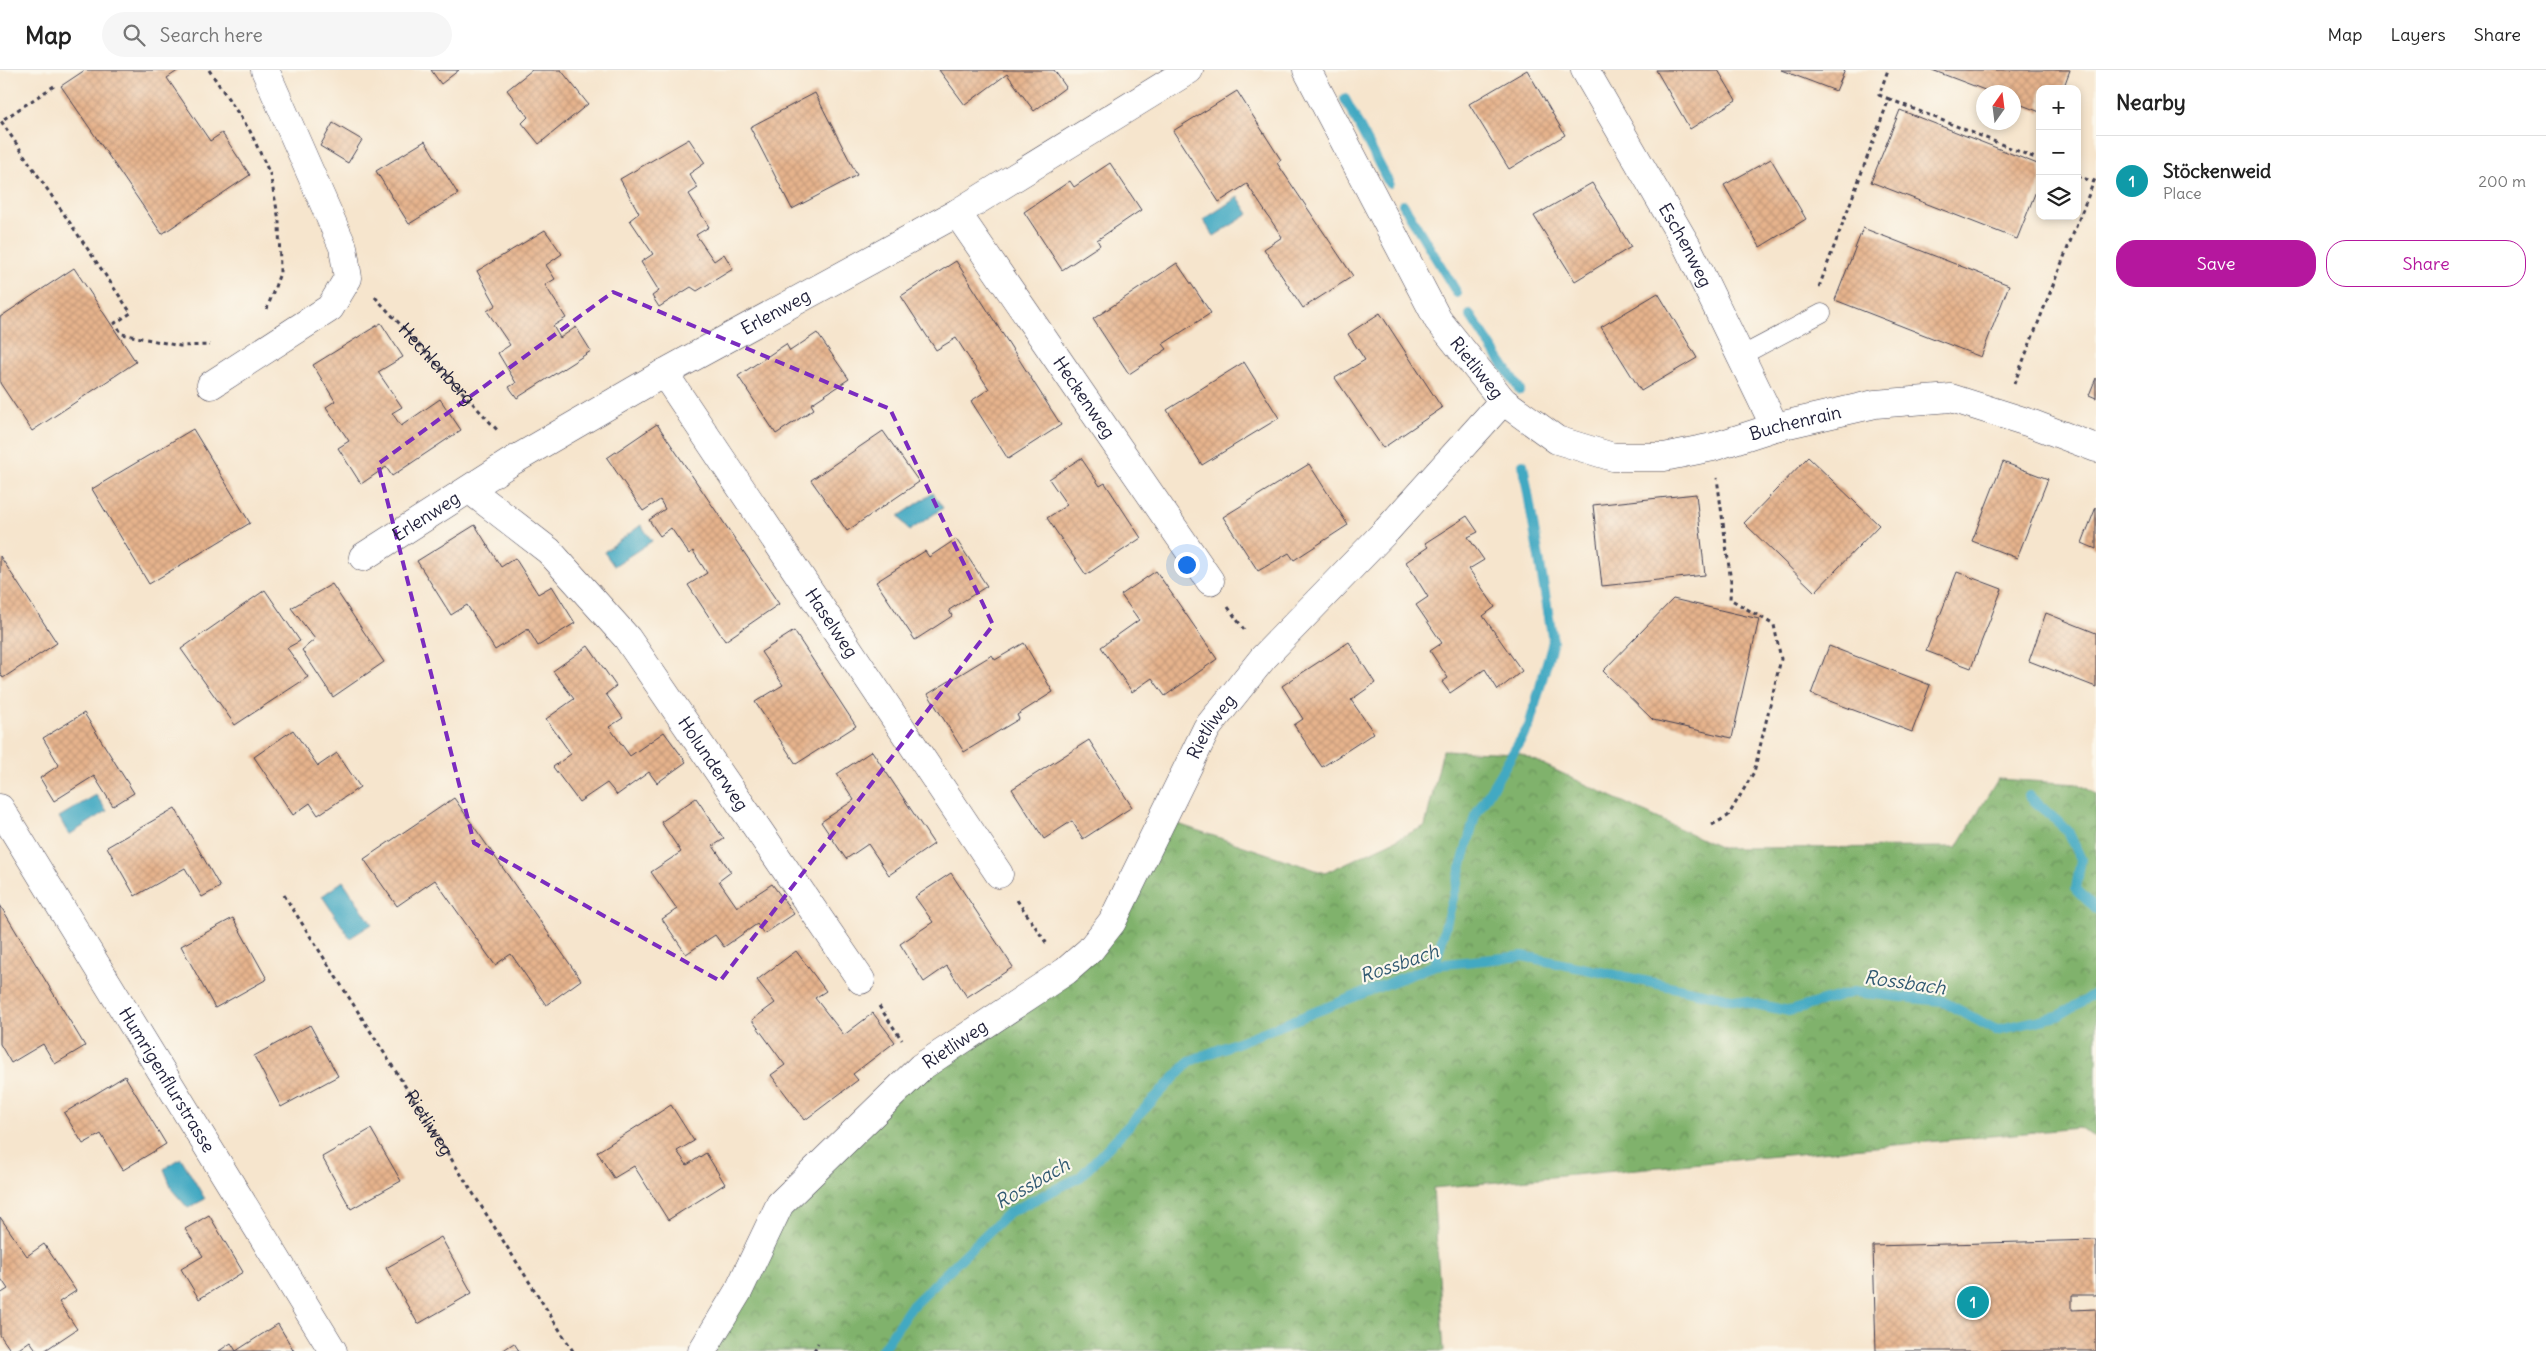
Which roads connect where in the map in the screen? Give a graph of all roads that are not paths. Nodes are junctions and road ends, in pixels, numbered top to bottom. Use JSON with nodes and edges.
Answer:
{"nodes":[{"id":1,"x":265,"y":70,"type":"edge"},
{"id":2,"x":1189,"y":70,"type":"edge"},
{"id":3,"x":1306,"y":70,"type":"edge"},
{"id":4,"x":1585,"y":70,"type":"edge"},
{"id":5,"x":957,"y":214,"type":"junction"},
{"id":6,"x":1822,"y":313,"type":"road end"},
{"id":7,"x":1741,"y":356,"type":"junction"},
{"id":8,"x":664,"y":374,"type":"junction"},
{"id":9,"x":211,"y":385,"type":"dead end"},
{"id":10,"x":1503,"y":401,"type":"junction"},
{"id":11,"x":1775,"y":427,"type":"junction"},
{"id":12,"x":2096,"y":448,"type":"edge"},
{"id":13,"x":470,"y":490,"type":"junction"},
{"id":14,"x":363,"y":557,"type":"dead end"},
{"id":15,"x":1210,"y":581,"type":"road end"},
{"id":16,"x":0,"y":808,"type":"edge"},
{"id":17,"x":999,"y":874,"type":"road end"},
{"id":18,"x":862,"y":980,"type":"road end"},
{"id":19,"x":333,"y":1351,"type":"edge"},
{"id":20,"x":702,"y":1351,"type":"edge"}],
"edges":[{"from":1,"to":9,"type":"street"},
{"from":2,"to":5,"type":"street","name":"Erlenweg"},
{"from":3,"to":10,"type":"street","name":"Rietliweg"},
{"from":4,"to":7,"type":"street","name":"Eschenweg"},
{"from":5,"to":8,"type":"street","name":"Erlenweg"},
{"from":5,"to":15,"type":"street","name":"Heckenweg"},
{"from":6,"to":7,"type":"lane"},
{"from":7,"to":11,"type":"street","name":"Eschenweg"},
{"from":8,"to":13,"type":"street","name":"Erlenweg"},
{"from":8,"to":17,"type":"street","name":"Haselweg"},
{"from":10,"to":11,"type":"street","name":"Buchenrain"},
{"from":10,"to":20,"type":"street","name":"Rietliweg"},
{"from":11,"to":12,"type":"street","name":"Buchenrain"},
{"from":13,"to":14,"type":"street","name":"Erlenweg"},
{"from":13,"to":18,"type":"street","name":"Holunderweg"},
{"from":16,"to":19,"type":"street","name":"Humrigenflurstrasse"}]}
